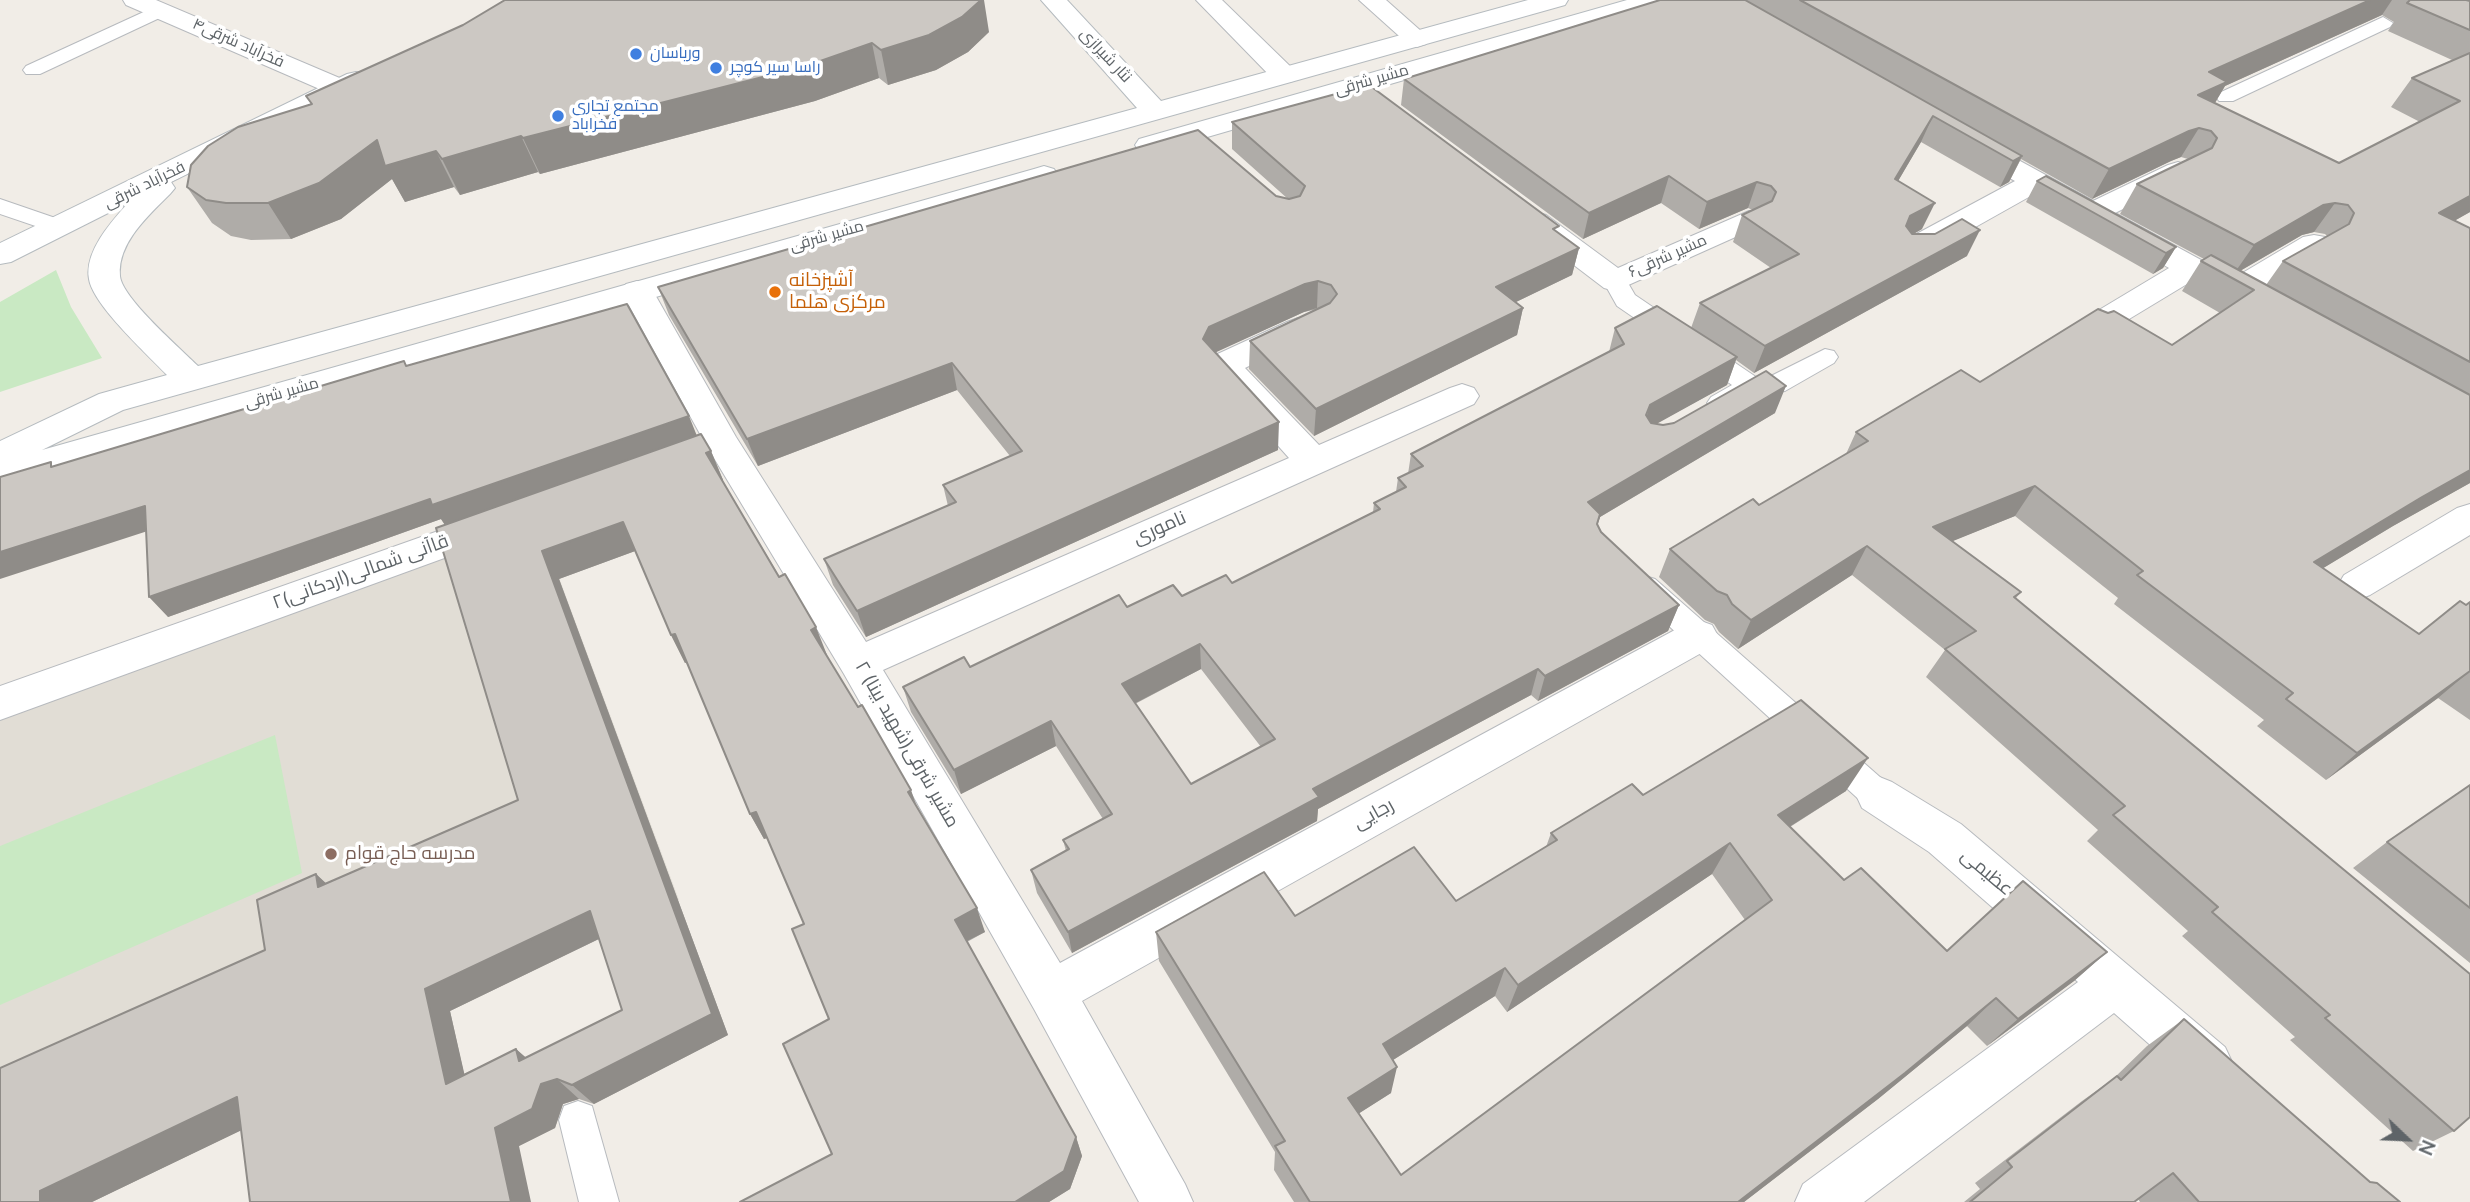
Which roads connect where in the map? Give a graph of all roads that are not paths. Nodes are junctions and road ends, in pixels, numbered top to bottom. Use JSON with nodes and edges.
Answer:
{"nodes":[{"id":1,"x":135,"y":0,"type":"edge"},
{"id":2,"x":1053,"y":0,"type":"edge"},
{"id":3,"x":1208,"y":0,"type":"edge"},
{"id":4,"x":1371,"y":0,"type":"edge"},
{"id":5,"x":1556,"y":0,"type":"edge"},
{"id":6,"x":1654,"y":0,"type":"edge"},
{"id":7,"x":161,"y":10,"type":"junction"},
{"id":8,"x":2383,"y":23,"type":"dead end"},
{"id":9,"x":1417,"y":39,"type":"junction"},
{"id":10,"x":33,"y":70,"type":"dead end"},
{"id":11,"x":376,"y":71,"type":"edge"},
{"id":12,"x":1284,"y":75,"type":"junction"},
{"id":13,"x":1354,"y":86,"type":"junction"},
{"id":14,"x":340,"y":88,"type":"junction"},
{"id":15,"x":2226,"y":97,"type":"edge"},
{"id":16,"x":1387,"y":110,"type":"edge"},
{"id":17,"x":1156,"y":111,"type":"junction"},
{"id":18,"x":1940,"y":128,"type":"edge"},
{"id":19,"x":1126,"y":152,"type":"edge"},
{"id":20,"x":1073,"y":167,"type":"edge"},
{"id":21,"x":182,"y":168,"type":"junction"},
{"id":22,"x":2182,"y":169,"type":"edge"},
{"id":23,"x":2035,"y":182,"type":"junction"},
{"id":24,"x":0,"y":205,"type":"edge"},
{"id":25,"x":1517,"y":208,"type":"edge"},
{"id":26,"x":2092,"y":213,"type":"junction"},
{"id":27,"x":1749,"y":220,"type":"edge"},
{"id":28,"x":59,"y":228,"type":"junction"},
{"id":29,"x":2314,"y":244,"type":"edge"},
{"id":30,"x":1910,"y":251,"type":"edge"},
{"id":31,"x":0,"y":255,"type":"edge"},
{"id":32,"x":2191,"y":268,"type":"junction"},
{"id":33,"x":1615,"y":281,"type":"junction"},
{"id":34,"x":637,"y":291,"type":"junction"},
{"id":35,"x":2234,"y":291,"type":"junction"},
{"id":36,"x":2270,"y":311,"type":"edge"},
{"id":37,"x":1316,"y":321,"type":"edge"},
{"id":38,"x":394,"y":323,"type":"junction"},
{"id":39,"x":2090,"y":329,"type":"edge"},
{"id":40,"x":1825,"y":357,"type":"dead end"},
{"id":41,"x":400,"y":360,"type":"junction"},
{"id":42,"x":192,"y":380,"type":"junction"},
{"id":43,"x":1751,"y":386,"type":"junction"},
{"id":44,"x":1462,"y":396,"type":"dead end"},
{"id":45,"x":1696,"y":416,"type":"edge"},
{"id":46,"x":0,"y":456,"type":"edge"},
{"id":47,"x":1312,"y":461,"type":"junction"},
{"id":48,"x":0,"y":475,"type":"edge"},
{"id":49,"x":525,"y":514,"type":"edge"},
{"id":50,"x":2470,"y":518,"type":"edge"},
{"id":51,"x":1624,"y":567,"type":"edge"},
{"id":52,"x":2357,"y":585,"type":"dead end"},
{"id":53,"x":1698,"y":636,"type":"junction"},
{"id":54,"x":858,"y":663,"type":"junction"},
{"id":55,"x":0,"y":703,"type":"edge"},
{"id":56,"x":1877,"y":795,"type":"joint"},
{"id":57,"x":2116,"y":983,"type":"junction"},
{"id":58,"x":1051,"y":993,"type":"junction"},
{"id":59,"x":2240,"y":1092,"type":"edge"},
{"id":60,"x":578,"y":1120,"type":"dead end"},
{"id":61,"x":1164,"y":1201,"type":"edge"},
{"id":62,"x":599,"y":1202,"type":"edge"},
{"id":63,"x":1821,"y":1202,"type":"edge"}],
"edges":[{"from":1,"to":7,"type":"street","name":"فخرآباد شرقی۴"},
{"from":2,"to":17,"type":"street","name":"نثار شیرازی"},
{"from":3,"to":12,"type":"street"},
{"from":4,"to":9,"type":"street"},
{"from":5,"to":9,"type":"street","name":"مشیر شرقی"},
{"from":6,"to":13,"type":"street","name":"مشیر شرقی"},
{"from":7,"to":10,"type":"lane"},
{"from":7,"to":14,"type":"street","name":"فخرآباد شرقی۴"},
{"from":8,"to":15,"type":"lane"},
{"from":9,"to":12,"type":"street","name":"مشیر شرقی"},
{"from":11,"to":14,"type":"street","name":"فخرآباد شرقی"},
{"from":12,"to":17,"type":"street","name":"مشیر شرقی"},
{"from":13,"to":16,"type":"street"},
{"from":13,"to":19,"type":"street","name":"مشیر شرقی"},
{"from":14,"to":21,"type":"street","name":"فخرآباد شرقی"},
{"from":17,"to":38,"type":"street","name":"مشیر شرقی"},
{"from":18,"to":23,"type":"street"},
{"from":20,"to":34,"type":"street","name":"مشیر شرقی"},
{"from":21,"to":28,"type":"street","name":"فخرآباد شرقی"},
{"from":21,"to":42,"type":"street"},
{"from":22,"to":26,"type":"street"},
{"from":23,"to":26,"type":"street"},
{"from":23,"to":30,"type":"street"},
{"from":24,"to":28,"type":"lane"},
{"from":25,"to":33,"type":"street","name":"۶مشیر شرقی"},
{"from":26,"to":32,"type":"street"},
{"from":27,"to":33,"type":"street","name":"۶مشیر شرقی"},
{"from":28,"to":31,"type":"street","name":"فخرآباد شرقی"},
{"from":29,"to":35,"type":"street"},
{"from":32,"to":35,"type":"street"},
{"from":32,"to":39,"type":"street"},
{"from":33,"to":43,"type":"lane"},
{"from":34,"to":41,"type":"street","name":"مشیر شرقی"},
{"from":34,"to":54,"type":"street","name":"۲ مشیر شرقی(شهید بینا)"},
{"from":35,"to":36,"type":"street"},
{"from":37,"to":47,"type":"street"},
{"from":38,"to":41,"type":"street"},
{"from":38,"to":42,"type":"street","name":"مشیر شرقی"},
{"from":40,"to":43,"type":"lane"},
{"from":41,"to":48,"type":"street","name":"مشیر شرقی"},
{"from":42,"to":46,"type":"street","name":"مشیر شرقی"},
{"from":43,"to":45,"type":"lane"},
{"from":44,"to":47,"type":"street","name":"ناموری"},
{"from":47,"to":54,"type":"street","name":"ناموری"},
{"from":49,"to":55,"type":"street","name":"۲قاآنی شمالی(اردکانی)"},
{"from":50,"to":52,"type":"street"},
{"from":51,"to":53,"type":"lane","name":"عظیمی"},
{"from":53,"to":56,"type":"lane","name":"عظیمی"},
{"from":53,"to":58,"type":"street","name":"رجایی"},
{"from":54,"to":58,"type":"street","name":"۲ مشیر شرقی(شهید بینا)"},
{"from":56,"to":57,"type":"street","name":"عظیمی"},
{"from":57,"to":59,"type":"street","name":"عظیمی"},
{"from":57,"to":63,"type":"street"},
{"from":58,"to":61,"type":"street","name":"۲ مشیر شرقی(شهید بینا)"},
{"from":60,"to":62,"type":"lane"}]}
